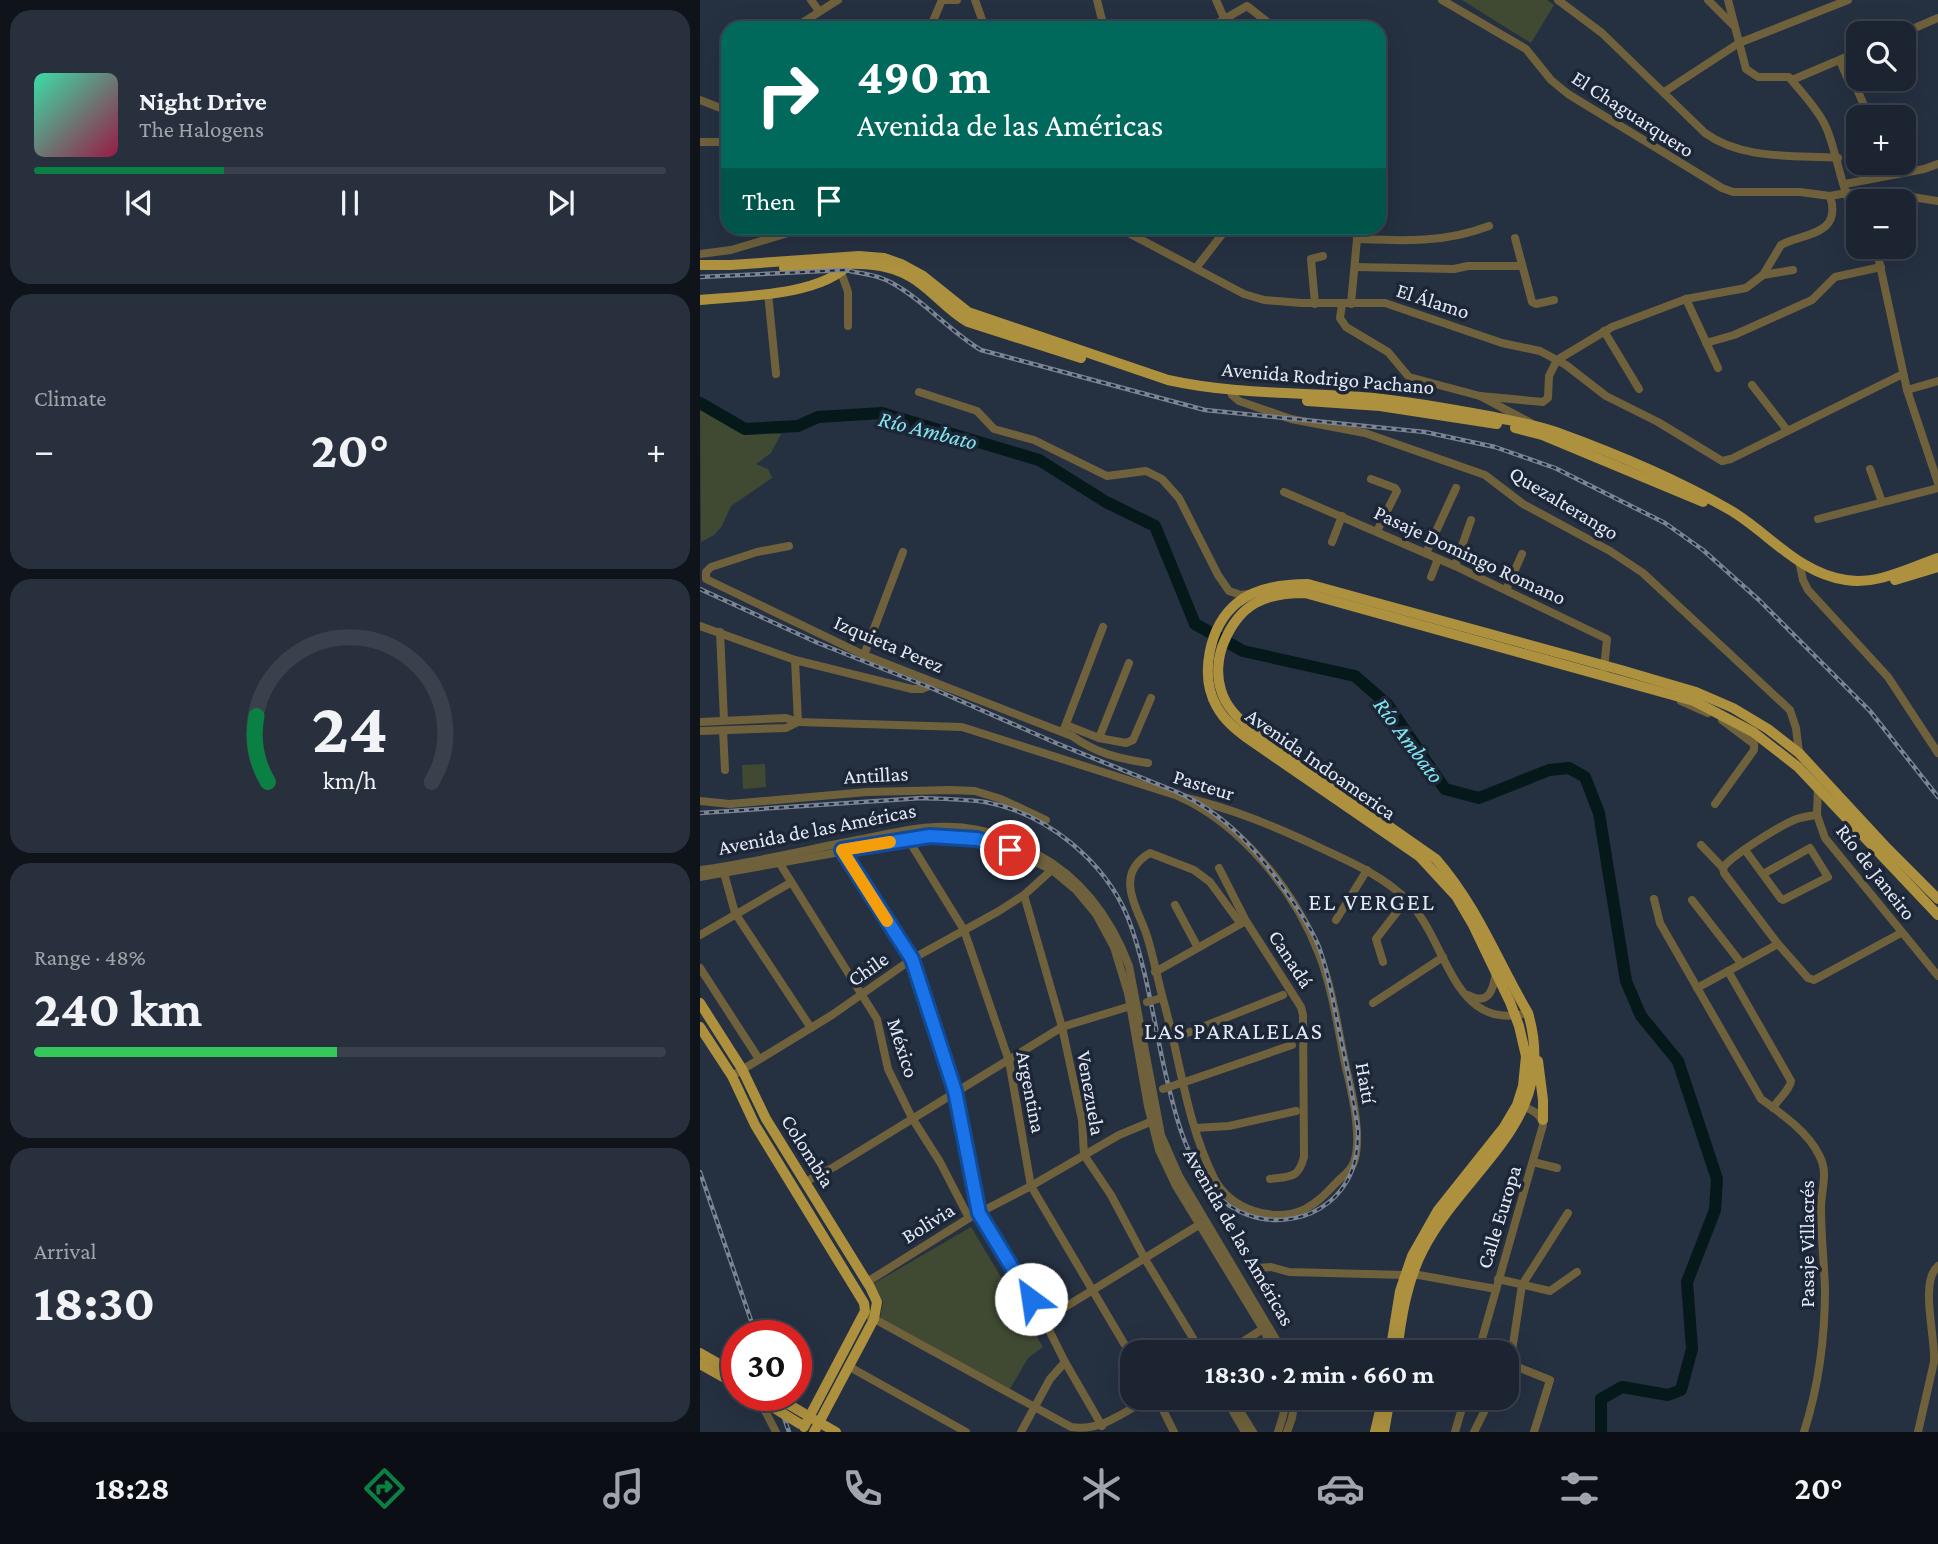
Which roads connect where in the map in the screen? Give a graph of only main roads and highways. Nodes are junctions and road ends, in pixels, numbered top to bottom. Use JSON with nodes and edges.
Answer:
{"nodes":[{"id":1,"x":846,"y":264,"type":"junction"},
{"id":2,"x":700,"y":265,"type":"edge"},
{"id":3,"x":700,"y":270,"type":"edge"},
{"id":4,"x":701,"y":303,"type":"edge"},
{"id":5,"x":1938,"y":558,"type":"edge"},
{"id":6,"x":1799,"y":566,"type":"junction"},
{"id":7,"x":1938,"y":567,"type":"edge"},
{"id":8,"x":1240,"y":606,"type":"junction"},
{"id":9,"x":1604,"y":670,"type":"junction"},
{"id":10,"x":1250,"y":735,"type":"junction"},
{"id":11,"x":1821,"y":783,"type":"junction"},
{"id":12,"x":1938,"y":899,"type":"edge"},
{"id":13,"x":1938,"y":915,"type":"edge"},
{"id":14,"x":700,"y":1003,"type":"edge"},
{"id":15,"x":700,"y":1027,"type":"edge"},
{"id":16,"x":1535,"y":1055,"type":"junction"},
{"id":17,"x":1521,"y":1106,"type":"junction"},
{"id":18,"x":1543,"y":1120,"type":"road end"},
{"id":19,"x":1409,"y":1274,"type":"junction"},
{"id":20,"x":1392,"y":1340,"type":"edge"},
{"id":21,"x":1398,"y":1340,"type":"edge"},
{"id":22,"x":700,"y":1353,"type":"edge"},
{"id":23,"x":700,"y":1364,"type":"edge"},
{"id":24,"x":721,"y":1365,"type":"edge"},
{"id":25,"x":721,"y":1376,"type":"edge"},
{"id":26,"x":1380,"y":1410,"type":"edge"},
{"id":27,"x":1388,"y":1410,"type":"edge"},
{"id":28,"x":784,"y":1411,"type":"edge"},
{"id":29,"x":797,"y":1411,"type":"edge"},
{"id":30,"x":807,"y":1415,"type":"junction"},
{"id":31,"x":810,"y":1427,"type":"edge"},
{"id":32,"x":836,"y":1432,"type":"edge"},
{"id":33,"x":1375,"y":1432,"type":"edge"},
{"id":34,"x":1384,"y":1432,"type":"edge"}],
"edges":[{"from":1,"to":2,"type":"main road","name":"Avenida Rodrigo Pachano"},
{"from":1,"to":3,"type":"main road","name":"Avenida Rodrigo Pachano"},
{"from":1,"to":4,"type":"main road"},
{"from":1,"to":6,"type":"main road","name":"Avenida Rodrigo Pachano"},
{"from":1,"to":6,"type":"main road","name":"Avenida Rodrigo Pachano"},
{"from":5,"to":6,"type":"main road","name":"Avenida Rodrigo Pachano"},
{"from":6,"to":7,"type":"main road","name":"Avenida Rodrigo Pachano"},
{"from":8,"to":9,"type":"main road","name":"Avenida Indoamerica"},
{"from":8,"to":9,"type":"main road","name":"Avenida Indoamerica"},
{"from":8,"to":10,"type":"main road","name":"Avenida Indoamerica"},
{"from":9,"to":11,"type":"main road","name":"Avenida Indoamerica"},
{"from":9,"to":11,"type":"main road","name":"Avenida Indoamerica"},
{"from":10,"to":16,"type":"main road","name":"Avenida Indoamerica"},
{"from":10,"to":17,"type":"main road","name":"Avenida Indoamerica"},
{"from":11,"to":12,"type":"main road","name":"Avenida Indoamerica"},
{"from":11,"to":13,"type":"main road","name":"Avenida Indoamerica"},
{"from":14,"to":31,"type":"main road","name":"Colombia"},
{"from":15,"to":30,"type":"main road","name":"Colombia"},
{"from":16,"to":17,"type":"main road","name":"Avenida Indoamerica"},
{"from":16,"to":18,"type":"main road"},
{"from":17,"to":19,"type":"main road","name":"Avenida Indoamerica"},
{"from":19,"to":20,"type":"main road","name":"Avenida Indoamerica"},
{"from":19,"to":21,"type":"main road","name":"Avenida Indoamerica"},
{"from":22,"to":24,"type":"main road"},
{"from":23,"to":25,"type":"main road"},
{"from":26,"to":33,"type":"main road"},
{"from":27,"to":34,"type":"main road"},
{"from":28,"to":31,"type":"main road","bridge":true},
{"from":29,"to":30,"type":"main road","bridge":true},
{"from":30,"to":31,"type":"main road"},
{"from":31,"to":32,"type":"main road"}]}
